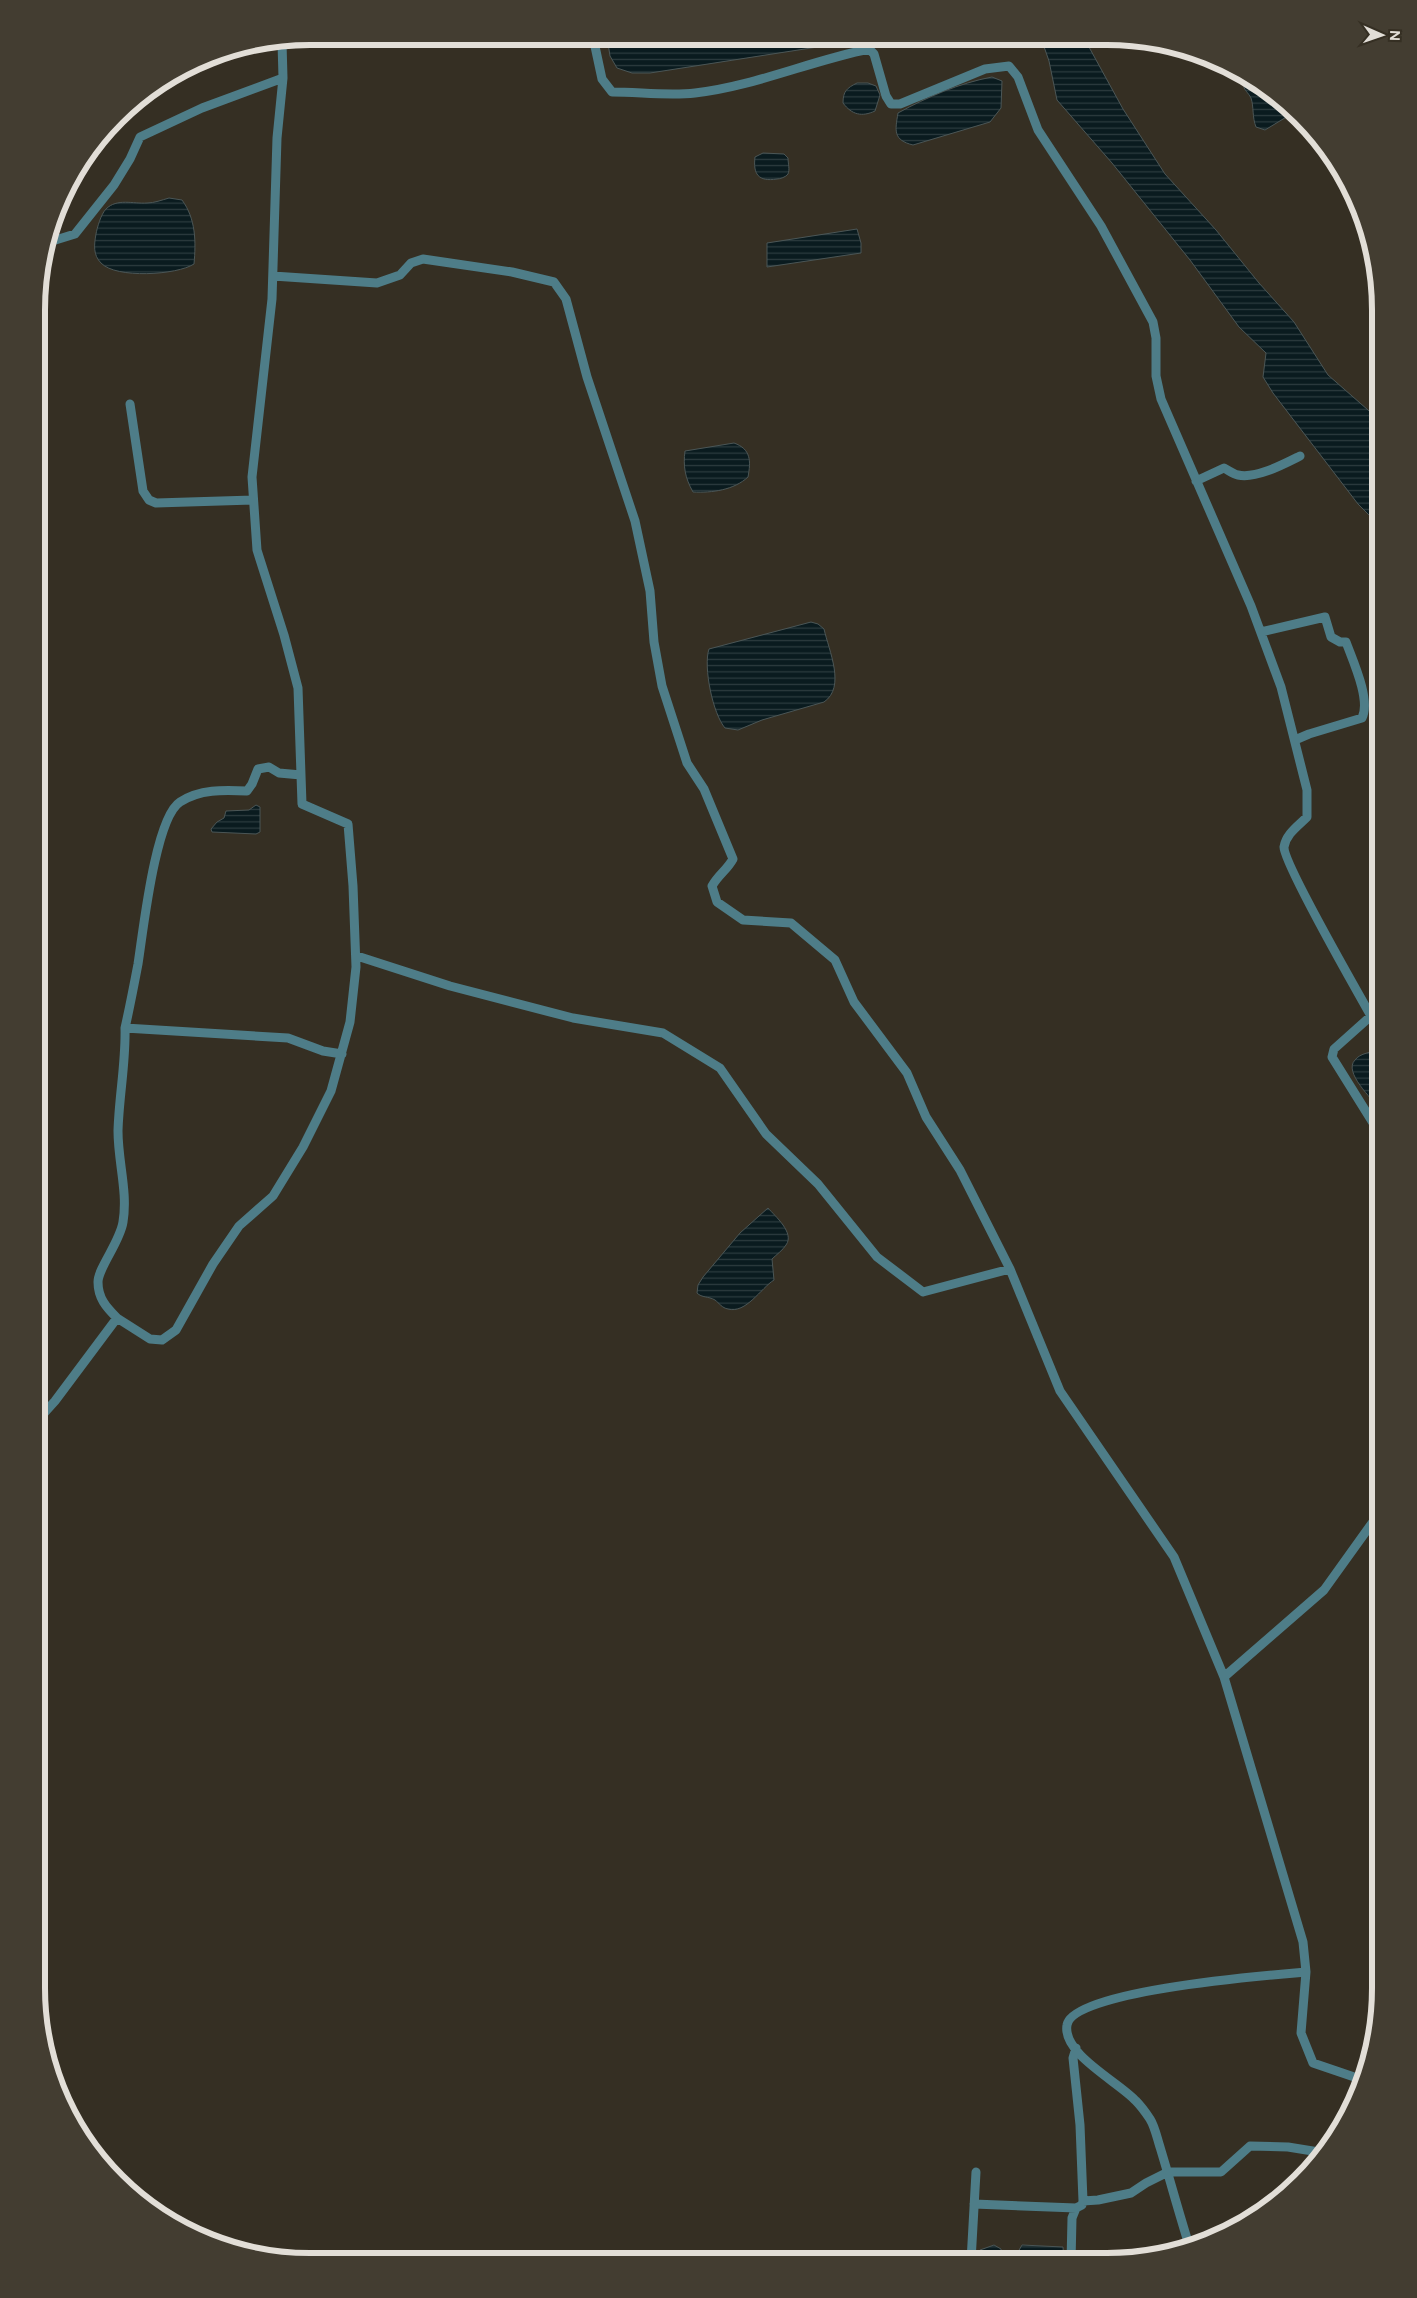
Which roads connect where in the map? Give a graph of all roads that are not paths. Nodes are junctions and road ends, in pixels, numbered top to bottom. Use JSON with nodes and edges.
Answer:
{"nodes":[{"id":1,"x":595,"y":45,"type":"edge"},
{"id":2,"x":282,"y":47,"type":"edge"},
{"id":3,"x":282,"y":78,"type":"junction"},
{"id":4,"x":55,"y":240,"type":"edge"},
{"id":5,"x":273,"y":276,"type":"junction"},
{"id":6,"x":130,"y":404,"type":"dead end"},
{"id":7,"x":1300,"y":456,"type":"dead end"},
{"id":8,"x":1196,"y":481,"type":"junction"},
{"id":9,"x":253,"y":500,"type":"junction"},
{"id":10,"x":1260,"y":632,"type":"junction"},
{"id":11,"x":1295,"y":740,"type":"junction"},
{"id":12,"x":301,"y":775,"type":"junction"},
{"id":13,"x":357,"y":956,"type":"junction"},
{"id":14,"x":1371,"y":1016,"type":"joint"},
{"id":15,"x":125,"y":1028,"type":"junction"},
{"id":16,"x":342,"y":1054,"type":"junction"},
{"id":17,"x":1372,"y":1121,"type":"edge"},
{"id":18,"x":1010,"y":1269,"type":"junction"},
{"id":19,"x":117,"y":1318,"type":"junction"},
{"id":20,"x":45,"y":1412,"type":"edge"},
{"id":21,"x":1372,"y":1523,"type":"edge"},
{"id":22,"x":1224,"y":1677,"type":"junction"},
{"id":23,"x":1306,"y":1972,"type":"junction"},
{"id":24,"x":1076,"y":2048,"type":"junction"},
{"id":25,"x":1356,"y":2078,"type":"edge"},
{"id":26,"x":1315,"y":2151,"type":"edge"},
{"id":27,"x":976,"y":2172,"type":"dead end"},
{"id":28,"x":1168,"y":2172,"type":"junction"},
{"id":29,"x":1083,"y":2201,"type":"junction"},
{"id":30,"x":974,"y":2204,"type":"junction"},
{"id":31,"x":1076,"y":2208,"type":"junction"},
{"id":32,"x":1187,"y":2240,"type":"edge"},
{"id":33,"x":971,"y":2253,"type":"edge"},
{"id":34,"x":1071,"y":2253,"type":"edge"}],
"edges":[{"from":1,"to":8,"type":"street"},
{"from":2,"to":3,"type":"street"},
{"from":3,"to":4,"type":"street"},
{"from":3,"to":5,"type":"street"},
{"from":5,"to":9,"type":"street"},
{"from":5,"to":18,"type":"street"},
{"from":6,"to":9,"type":"street"},
{"from":7,"to":8,"type":"street"},
{"from":8,"to":10,"type":"street"},
{"from":9,"to":12,"type":"street"},
{"from":10,"to":11,"type":"street"},
{"from":10,"to":11,"type":"street"},
{"from":11,"to":14,"type":"street"},
{"from":12,"to":13,"type":"street"},
{"from":12,"to":15,"type":"street"},
{"from":13,"to":16,"type":"street"},
{"from":13,"to":18,"type":"street"},
{"from":14,"to":17,"type":"street"},
{"from":15,"to":16,"type":"street"},
{"from":15,"to":19,"type":"street"},
{"from":16,"to":19,"type":"street"},
{"from":18,"to":22,"type":"street"},
{"from":19,"to":20,"type":"street"},
{"from":21,"to":22,"type":"street"},
{"from":22,"to":23,"type":"street"},
{"from":23,"to":24,"type":"street"},
{"from":23,"to":25,"type":"street"},
{"from":24,"to":28,"type":"street"},
{"from":24,"to":29,"type":"street"},
{"from":26,"to":28,"type":"street"},
{"from":27,"to":30,"type":"street"},
{"from":28,"to":29,"type":"street"},
{"from":28,"to":32,"type":"street"},
{"from":29,"to":31,"type":"street"},
{"from":30,"to":31,"type":"street"},
{"from":30,"to":33,"type":"street"},
{"from":31,"to":34,"type":"street"}]}
